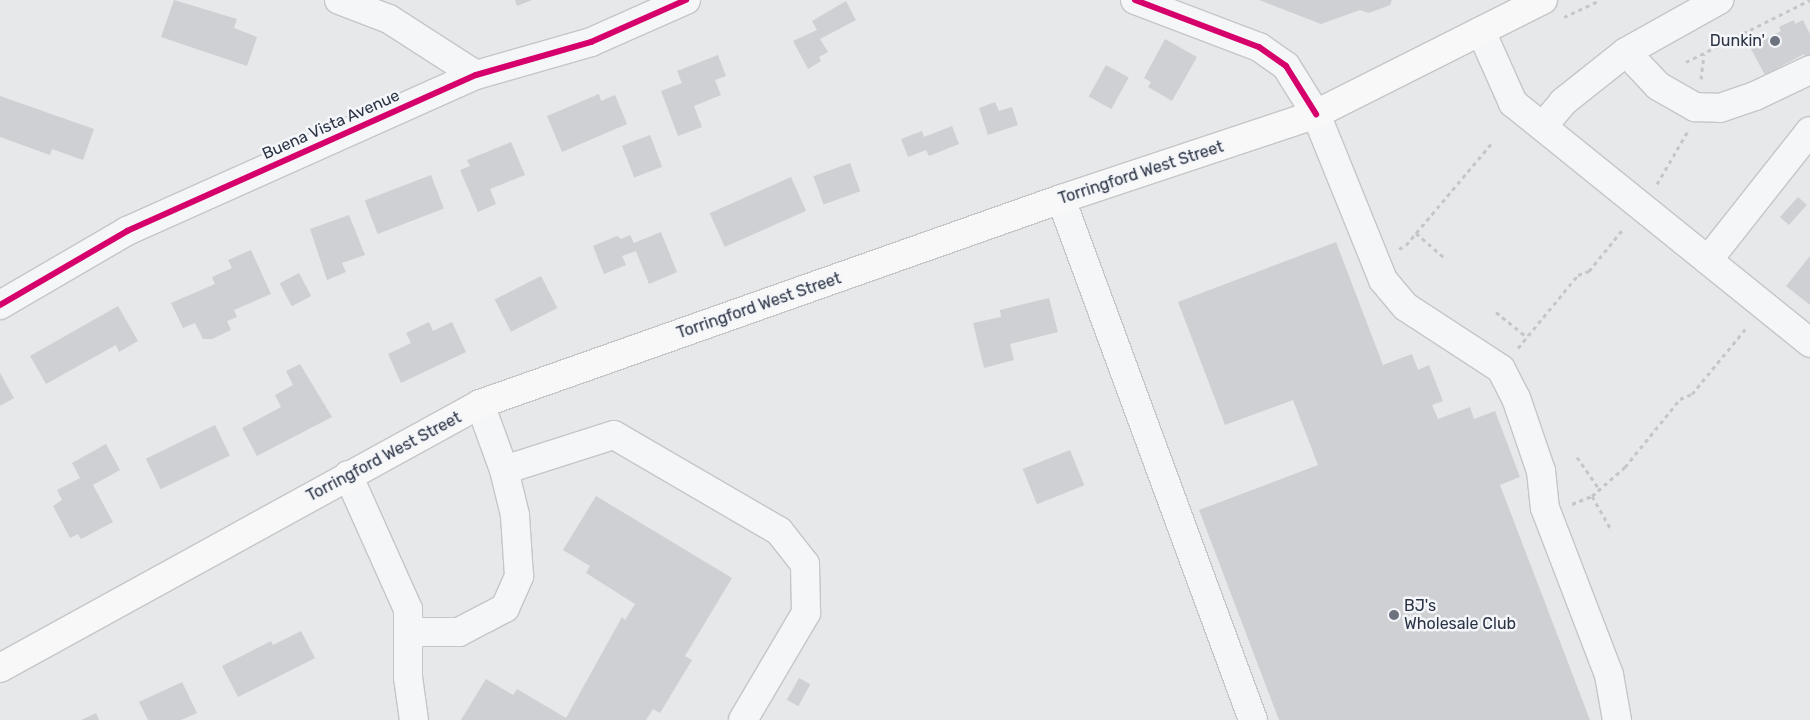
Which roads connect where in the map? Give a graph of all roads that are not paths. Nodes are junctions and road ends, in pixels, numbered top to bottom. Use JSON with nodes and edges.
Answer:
{"nodes":[{"id":1,"x":338,"y":0,"type":"edge"},
{"id":2,"x":686,"y":0,"type":"edge"},
{"id":3,"x":1135,"y":0,"type":"edge"},
{"id":4,"x":1719,"y":0,"type":"edge"},
{"id":5,"x":1163,"y":5,"type":"edge"},
{"id":6,"x":1551,"y":10,"type":"edge"},
{"id":7,"x":1481,"y":31,"type":"junction"},
{"id":8,"x":1626,"y":52,"type":"junction"},
{"id":9,"x":1810,"y":70,"type":"edge"},
{"id":10,"x":476,"y":75,"type":"junction"},
{"id":11,"x":1316,"y":114,"type":"junction"},
{"id":12,"x":1544,"y":125,"type":"junction"},
{"id":13,"x":1810,"y":131,"type":"edge"},
{"id":14,"x":1061,"y":199,"type":"junction"},
{"id":15,"x":1708,"y":260,"type":"junction"},
{"id":16,"x":0,"y":305,"type":"edge"},
{"id":17,"x":1810,"y":343,"type":"edge"},
{"id":18,"x":480,"y":404,"type":"junction"},
{"id":19,"x":504,"y":470,"type":"junction"},
{"id":20,"x":348,"y":476,"type":"junction"},
{"id":21,"x":410,"y":632,"type":"junction"},
{"id":22,"x":0,"y":668,"type":"edge"},
{"id":23,"x":414,"y":720,"type":"edge"},
{"id":24,"x":743,"y":720,"type":"edge"},
{"id":25,"x":1253,"y":720,"type":"edge"},
{"id":26,"x":1617,"y":720,"type":"edge"}],
"edges":[{"from":1,"to":10,"type":"street"},
{"from":2,"to":10,"type":"street","name":"Buena Vista Avenue"},
{"from":3,"to":5,"type":"street"},
{"from":4,"to":8,"type":"street"},
{"from":5,"to":11,"type":"street"},
{"from":6,"to":7,"type":"main road","name":"Torringford West Street"},
{"from":7,"to":11,"type":"main road","name":"Torringford West Street"},
{"from":7,"to":12,"type":"street"},
{"from":8,"to":9,"type":"street"},
{"from":8,"to":12,"type":"street"},
{"from":10,"to":16,"type":"street","name":"Buena Vista Avenue"},
{"from":11,"to":14,"type":"main road","name":"Torringford West Street"},
{"from":11,"to":26,"type":"street"},
{"from":12,"to":15,"type":"street"},
{"from":13,"to":15,"type":"street"},
{"from":14,"to":18,"type":"main road","name":"Torringford West Street"},
{"from":14,"to":25,"type":"street"},
{"from":15,"to":17,"type":"street"},
{"from":18,"to":19,"type":"street"},
{"from":18,"to":20,"type":"main road","name":"Torringford West Street"},
{"from":19,"to":21,"type":"street"},
{"from":19,"to":24,"type":"street"},
{"from":20,"to":21,"type":"street"},
{"from":20,"to":22,"type":"main road","name":"Torringford West Street"},
{"from":21,"to":23,"type":"street"}]}
